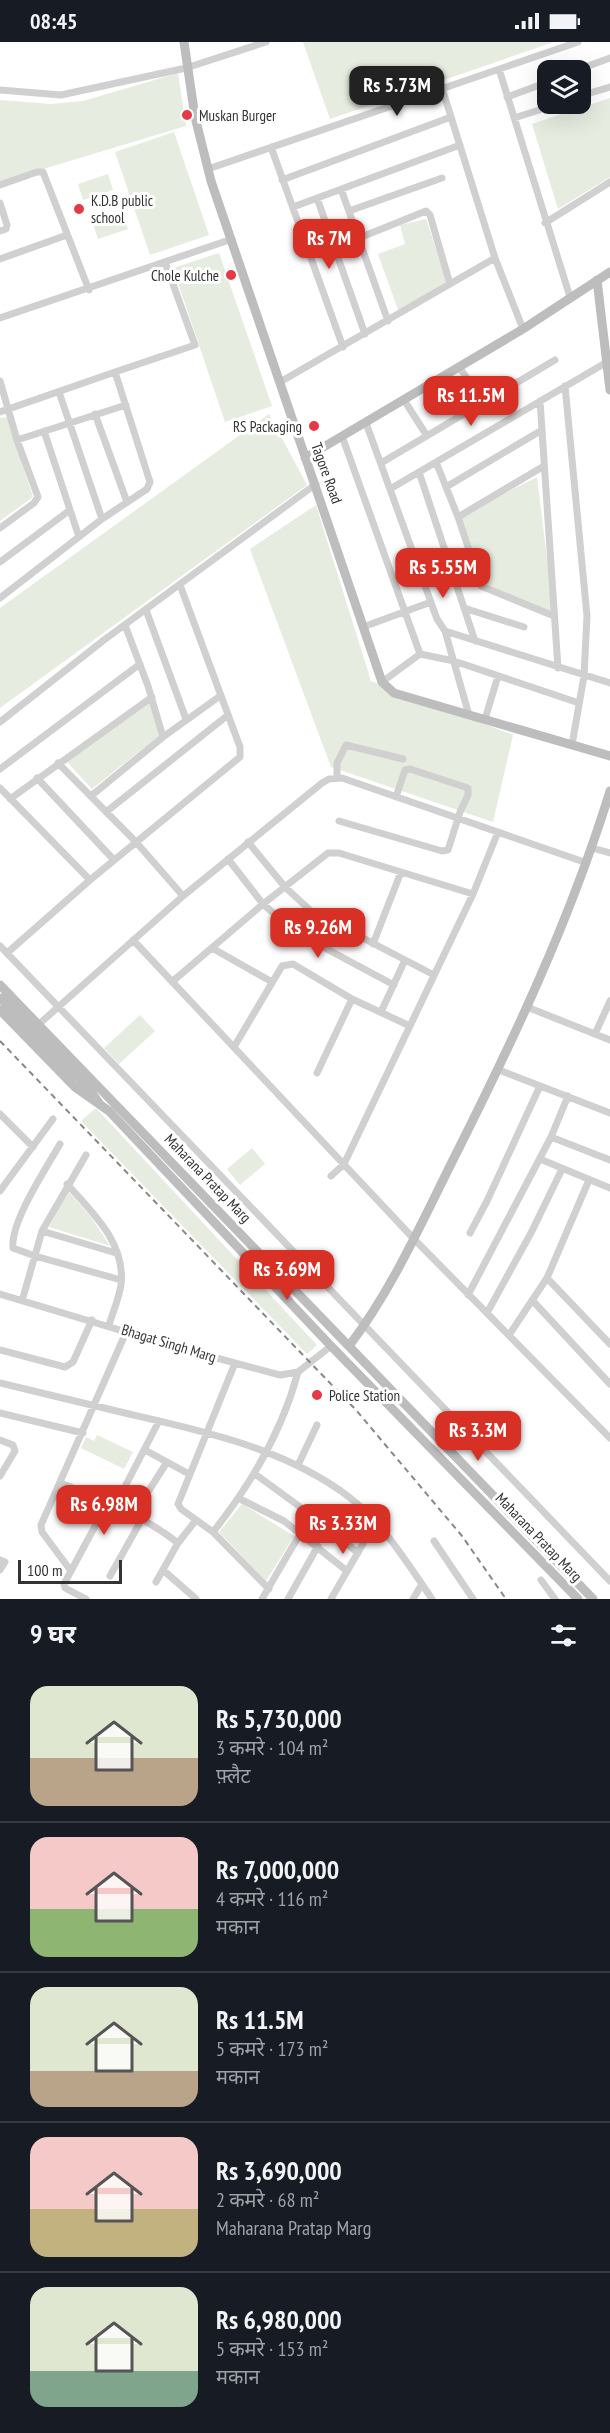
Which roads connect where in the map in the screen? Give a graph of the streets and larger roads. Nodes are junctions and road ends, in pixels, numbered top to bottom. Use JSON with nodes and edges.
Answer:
{"nodes":[{"id":1,"x":184,"y":42,"type":"edge"},
{"id":2,"x":266,"y":42,"type":"edge"},
{"id":3,"x":578,"y":42,"type":"edge"},
{"id":4,"x":610,"y":58,"type":"edge"},
{"id":5,"x":591,"y":65,"type":"edge"},
{"id":6,"x":186,"y":68,"type":"junction"},
{"id":7,"x":499,"y":69,"type":"junction"},
{"id":8,"x":537,"y":86,"type":"edge"},
{"id":9,"x":610,"y":87,"type":"edge"},
{"id":10,"x":442,"y":88,"type":"junction"},
{"id":11,"x":0,"y":90,"type":"edge"},
{"id":12,"x":591,"y":93,"type":"edge"},
{"id":13,"x":507,"y":97,"type":"junction"},
{"id":14,"x":537,"y":111,"type":"edge"},
{"id":15,"x":451,"y":117,"type":"junction"},
{"id":16,"x":514,"y":118,"type":"junction"},
{"id":17,"x":460,"y":145,"type":"junction"},
{"id":18,"x":271,"y":147,"type":"junction"},
{"id":19,"x":208,"y":169,"type":"junction"},
{"id":20,"x":442,"y":178,"type":"dead end"},
{"id":21,"x":282,"y":180,"type":"junction"},
{"id":22,"x":610,"y":182,"type":"edge"},
{"id":23,"x":0,"y":185,"type":"edge"},
{"id":24,"x":341,"y":189,"type":"junction"},
{"id":25,"x":317,"y":198,"type":"junction"},
{"id":26,"x":0,"y":204,"type":"edge"},
{"id":27,"x":292,"y":207,"type":"junction"},
{"id":28,"x":349,"y":211,"type":"junction"},
{"id":29,"x":545,"y":223,"type":"junction"},
{"id":30,"x":0,"y":231,"type":"edge"},
{"id":31,"x":67,"y":235,"type":"junction"},
{"id":32,"x":358,"y":238,"type":"junction"},
{"id":33,"x":232,"y":239,"type":"junction"},
{"id":34,"x":495,"y":258,"type":"junction"},
{"id":35,"x":0,"y":259,"type":"edge"},
{"id":36,"x":165,"y":262,"type":"junction"},
{"id":37,"x":610,"y":272,"type":"edge"},
{"id":38,"x":597,"y":280,"type":"junction"},
{"id":39,"x":450,"y":284,"type":"junction"},
{"id":40,"x":89,"y":290,"type":"junction"},
{"id":41,"x":570,"y":297,"type":"junction"},
{"id":42,"x":0,"y":318,"type":"edge"},
{"id":43,"x":388,"y":321,"type":"junction"},
{"id":44,"x":523,"y":329,"type":"junction"},
{"id":45,"x":365,"y":334,"type":"junction"},
{"id":46,"x":343,"y":347,"type":"junction"},
{"id":47,"x":555,"y":360,"type":"dead end"},
{"id":48,"x":606,"y":362,"type":"junction"},
{"id":49,"x":459,"y":367,"type":"junction"},
{"id":50,"x":115,"y":372,"type":"junction"},
{"id":51,"x":0,"y":381,"type":"edge"},
{"id":52,"x":280,"y":382,"type":"junction"},
{"id":53,"x":565,"y":386,"type":"junction"},
{"id":54,"x":610,"y":390,"type":"edge"},
{"id":55,"x":59,"y":392,"type":"junction"},
{"id":56,"x":404,"y":400,"type":"junction"},
{"id":57,"x":540,"y":401,"type":"junction"},
{"id":58,"x":484,"y":402,"type":"junction"},
{"id":59,"x":126,"y":405,"type":"junction"},
{"id":60,"x":8,"y":409,"type":"junction"},
{"id":61,"x":0,"y":412,"type":"edge"},
{"id":62,"x":95,"y":414,"type":"junction"},
{"id":63,"x":69,"y":422,"type":"junction"},
{"id":64,"x":366,"y":423,"type":"junction"},
{"id":65,"x":542,"y":430,"type":"junction"},
{"id":66,"x":44,"y":431,"type":"junction"},
{"id":67,"x":342,"y":436,"type":"junction"},
{"id":68,"x":427,"y":436,"type":"junction"},
{"id":69,"x":17,"y":440,"type":"junction"},
{"id":70,"x":305,"y":458,"type":"junction"},
{"id":71,"x":436,"y":462,"type":"junction"},
{"id":72,"x":381,"y":463,"type":"junction"},
{"id":73,"x":544,"y":466,"type":"junction"},
{"id":74,"x":418,"y":472,"type":"junction"},
{"id":75,"x":316,"y":484,"type":"junction"},
{"id":76,"x":446,"y":487,"type":"junction"},
{"id":77,"x":390,"y":489,"type":"junction"},
{"id":78,"x":127,"y":502,"type":"junction"},
{"id":79,"x":70,"y":510,"type":"junction"},
{"id":80,"x":458,"y":517,"type":"junction"},
{"id":81,"x":102,"y":519,"type":"junction"},
{"id":82,"x":0,"y":528,"type":"edge"},
{"id":83,"x":79,"y":537,"type":"junction"},
{"id":84,"x":0,"y":562,"type":"edge"},
{"id":85,"x":180,"y":585,"type":"junction"},
{"id":86,"x":0,"y":598,"type":"edge"},
{"id":87,"x":431,"y":602,"type":"junction"},
{"id":88,"x":464,"y":608,"type":"junction"},
{"id":89,"x":146,"y":610,"type":"junction"},
{"id":90,"x":405,"y":612,"type":"junction"},
{"id":91,"x":554,"y":616,"type":"junction"},
{"id":92,"x":125,"y":625,"type":"junction"},
{"id":93,"x":363,"y":627,"type":"junction"},
{"id":94,"x":524,"y":627,"type":"dead end"},
{"id":95,"x":445,"y":631,"type":"junction"},
{"id":96,"x":474,"y":641,"type":"junction"},
{"id":97,"x":420,"y":654,"type":"junction"},
{"id":98,"x":454,"y":661,"type":"junction"},
{"id":99,"x":140,"y":664,"type":"junction"},
{"id":100,"x":558,"y":668,"type":"junction"},
{"id":101,"x":498,"y":676,"type":"junction"},
{"id":102,"x":584,"y":676,"type":"junction"},
{"id":103,"x":382,"y":682,"type":"junction"},
{"id":104,"x":610,"y":683,"type":"edge"},
{"id":105,"x":220,"y":696,"type":"junction"},
{"id":106,"x":152,"y":697,"type":"junction"},
{"id":107,"x":579,"y":702,"type":"junction"},
{"id":108,"x":228,"y":715,"type":"junction"},
{"id":109,"x":469,"y":715,"type":"junction"},
{"id":110,"x":186,"y":719,"type":"junction"},
{"id":111,"x":485,"y":719,"type":"junction"},
{"id":112,"x":0,"y":722,"type":"edge"},
{"id":113,"x":163,"y":737,"type":"junction"},
{"id":114,"x":572,"y":745,"type":"junction"},
{"id":115,"x":610,"y":756,"type":"edge"},
{"id":116,"x":403,"y":759,"type":"dead end"},
{"id":117,"x":58,"y":763,"type":"junction"},
{"id":118,"x":0,"y":769,"type":"edge"},
{"id":119,"x":37,"y":778,"type":"junction"},
{"id":120,"x":337,"y":778,"type":"junction"},
{"id":121,"x":0,"y":788,"type":"edge"},
{"id":122,"x":610,"y":791,"type":"edge"},
{"id":123,"x":91,"y":796,"type":"junction"},
{"id":124,"x":396,"y":797,"type":"junction"},
{"id":125,"x":10,"y":799,"type":"junction"},
{"id":126,"x":106,"y":812,"type":"junction"},
{"id":127,"x":458,"y":819,"type":"junction"},
{"id":128,"x":339,"y":821,"type":"dead end"},
{"id":129,"x":498,"y":832,"type":"junction"},
{"id":130,"x":136,"y":842,"type":"junction"},
{"id":131,"x":248,"y":843,"type":"junction"},
{"id":132,"x":592,"y":848,"type":"junction"},
{"id":133,"x":610,"y":853,"type":"edge"},
{"id":134,"x":228,"y":859,"type":"junction"},
{"id":135,"x":114,"y":860,"type":"junction"},
{"id":136,"x":587,"y":863,"type":"junction"},
{"id":137,"x":402,"y":872,"type":"junction"},
{"id":138,"x":90,"y":880,"type":"junction"},
{"id":139,"x":285,"y":887,"type":"junction"},
{"id":140,"x":473,"y":894,"type":"junction"},
{"id":141,"x":183,"y":896,"type":"junction"},
{"id":142,"x":262,"y":904,"type":"junction"},
{"id":143,"x":133,"y":940,"type":"junction"},
{"id":144,"x":373,"y":944,"type":"junction"},
{"id":145,"x":0,"y":946,"type":"edge"},
{"id":146,"x":212,"y":948,"type":"junction"},
{"id":147,"x":7,"y":953,"type":"junction"},
{"id":148,"x":405,"y":960,"type":"junction"},
{"id":149,"x":435,"y":975,"type":"junction"},
{"id":150,"x":172,"y":981,"type":"junction"},
{"id":151,"x":272,"y":982,"type":"junction"},
{"id":152,"x":0,"y":985,"type":"edge"},
{"id":153,"x":394,"y":985,"type":"junction"},
{"id":154,"x":0,"y":998,"type":"edge"},
{"id":155,"x":352,"y":999,"type":"junction"},
{"id":156,"x":610,"y":1001,"type":"edge"},
{"id":157,"x":527,"y":1007,"type":"junction"},
{"id":158,"x":58,"y":1008,"type":"junction"},
{"id":159,"x":0,"y":1010,"type":"edge"},
{"id":160,"x":381,"y":1012,"type":"junction"},
{"id":161,"x":38,"y":1025,"type":"junction"},
{"id":162,"x":410,"y":1026,"type":"junction"},
{"id":163,"x":596,"y":1034,"type":"junction"},
{"id":164,"x":610,"y":1040,"type":"edge"},
{"id":165,"x":234,"y":1047,"type":"junction"},
{"id":166,"x":499,"y":1070,"type":"junction"},
{"id":167,"x":317,"y":1073,"type":"dead end"},
{"id":168,"x":540,"y":1086,"type":"junction"},
{"id":169,"x":568,"y":1096,"type":"junction"},
{"id":170,"x":99,"y":1103,"type":"junction"},
{"id":171,"x":610,"y":1113,"type":"edge"},
{"id":172,"x":0,"y":1114,"type":"edge"},
{"id":173,"x":53,"y":1119,"type":"dead end"},
{"id":174,"x":551,"y":1137,"type":"junction"},
{"id":175,"x":60,"y":1144,"type":"dead end"},
{"id":176,"x":33,"y":1147,"type":"junction"},
{"id":177,"x":86,"y":1155,"type":"dead end"},
{"id":178,"x":540,"y":1159,"type":"junction"},
{"id":179,"x":610,"y":1160,"type":"edge"},
{"id":180,"x":344,"y":1164,"type":"junction"},
{"id":181,"x":562,"y":1169,"type":"junction"},
{"id":182,"x":331,"y":1176,"type":"dead end"},
{"id":183,"x":589,"y":1180,"type":"junction"},
{"id":184,"x":67,"y":1184,"type":"junction"},
{"id":185,"x":610,"y":1188,"type":"edge"},
{"id":186,"x":0,"y":1191,"type":"edge"},
{"id":187,"x":204,"y":1196,"type":"junction"},
{"id":188,"x":196,"y":1203,"type":"junction"},
{"id":189,"x":42,"y":1231,"type":"junction"},
{"id":190,"x":470,"y":1233,"type":"dead end"},
{"id":191,"x":414,"y":1239,"type":"junction"},
{"id":192,"x":116,"y":1252,"type":"junction"},
{"id":193,"x":35,"y":1256,"type":"junction"},
{"id":194,"x":274,"y":1268,"type":"junction"},
{"id":195,"x":264,"y":1275,"type":"junction"},
{"id":196,"x":547,"y":1278,"type":"junction"},
{"id":197,"x":121,"y":1280,"type":"junction"},
{"id":198,"x":0,"y":1294,"type":"edge"},
{"id":199,"x":468,"y":1295,"type":"junction"},
{"id":200,"x":532,"y":1300,"type":"junction"},
{"id":201,"x":22,"y":1301,"type":"junction"},
{"id":202,"x":487,"y":1313,"type":"junction"},
{"id":203,"x":92,"y":1320,"type":"junction"},
{"id":204,"x":109,"y":1325,"type":"junction"},
{"id":205,"x":364,"y":1325,"type":"junction"},
{"id":206,"x":127,"y":1330,"type":"junction"},
{"id":207,"x":509,"y":1335,"type":"junction"},
{"id":208,"x":610,"y":1344,"type":"edge"},
{"id":209,"x":331,"y":1346,"type":"junction"},
{"id":210,"x":349,"y":1346,"type":"junction"},
{"id":211,"x":0,"y":1350,"type":"edge"},
{"id":212,"x":236,"y":1363,"type":"junction"},
{"id":213,"x":298,"y":1372,"type":"junction"},
{"id":214,"x":0,"y":1383,"type":"edge"},
{"id":215,"x":610,"y":1384,"type":"edge"},
{"id":216,"x":94,"y":1406,"type":"junction"},
{"id":217,"x":413,"y":1411,"type":"junction"},
{"id":218,"x":0,"y":1413,"type":"edge"},
{"id":219,"x":159,"y":1421,"type":"junction"},
{"id":220,"x":404,"y":1421,"type":"junction"},
{"id":221,"x":317,"y":1425,"type":"dead end"},
{"id":222,"x":83,"y":1433,"type":"junction"},
{"id":223,"x":206,"y":1434,"type":"junction"},
{"id":224,"x":610,"y":1438,"type":"edge"},
{"id":225,"x":0,"y":1440,"type":"edge"},
{"id":226,"x":146,"y":1450,"type":"junction"},
{"id":227,"x":268,"y":1452,"type":"junction"},
{"id":228,"x":166,"y":1462,"type":"junction"},
{"id":229,"x":298,"y":1465,"type":"junction"},
{"id":230,"x":189,"y":1474,"type":"junction"},
{"id":231,"x":255,"y":1474,"type":"junction"},
{"id":232,"x":0,"y":1476,"type":"edge"},
{"id":233,"x":60,"y":1483,"type":"junction"},
{"id":234,"x":240,"y":1499,"type":"junction"},
{"id":235,"x":112,"y":1503,"type":"junction"},
{"id":236,"x":134,"y":1514,"type":"junction"},
{"id":237,"x":142,"y":1519,"type":"junction"},
{"id":238,"x":196,"y":1520,"type":"junction"},
{"id":239,"x":375,"y":1523,"type":"junction"},
{"id":240,"x":213,"y":1532,"type":"junction"},
{"id":241,"x":301,"y":1532,"type":"junction"},
{"id":242,"x":434,"y":1541,"type":"dead end"},
{"id":243,"x":178,"y":1543,"type":"junction"},
{"id":244,"x":318,"y":1546,"type":"junction"},
{"id":245,"x":358,"y":1553,"type":"junction"},
{"id":246,"x":0,"y":1560,"type":"edge"},
{"id":247,"x":0,"y":1570,"type":"edge"},
{"id":248,"x":163,"y":1570,"type":"junction"},
{"id":249,"x":71,"y":1571,"type":"junction"},
{"id":250,"x":347,"y":1571,"type":"junction"},
{"id":251,"x":110,"y":1576,"type":"dead end"},
{"id":252,"x":541,"y":1580,"type":"dead end"},
{"id":253,"x":610,"y":1581,"type":"edge"},
{"id":254,"x":156,"y":1582,"type":"dead end"},
{"id":255,"x":422,"y":1584,"type":"junction"},
{"id":256,"x":269,"y":1588,"type":"junction"},
{"id":257,"x":86,"y":1599,"type":"edge"},
{"id":258,"x":196,"y":1599,"type":"edge"},
{"id":259,"x":262,"y":1599,"type":"edge"},
{"id":260,"x":288,"y":1599,"type":"edge"},
{"id":261,"x":331,"y":1599,"type":"edge"},
{"id":262,"x":413,"y":1599,"type":"edge"},
{"id":263,"x":432,"y":1599,"type":"edge"},
{"id":264,"x":473,"y":1599,"type":"edge"},
{"id":265,"x":555,"y":1599,"type":"edge"},
{"id":266,"x":578,"y":1599,"type":"edge"},
{"id":267,"x":593,"y":1599,"type":"edge"}],
"edges":[{"from":1,"to":6,"type":"street","name":"Tagore Road"},
{"from":2,"to":6,"type":"street"},
{"from":3,"to":7,"type":"street"},
{"from":4,"to":5,"type":"street"},
{"from":6,"to":11,"type":"street"},
{"from":6,"to":19,"type":"street","name":"Tagore Road"},
{"from":7,"to":10,"type":"street"},
{"from":7,"to":13,"type":"street"},
{"from":8,"to":13,"type":"street"},
{"from":9,"to":12,"type":"street"},
{"from":10,"to":15,"type":"street"},
{"from":10,"to":18,"type":"street"},
{"from":13,"to":16,"type":"street"},
{"from":14,"to":16,"type":"street"},
{"from":15,"to":17,"type":"street"},
{"from":15,"to":21,"type":"street"},
{"from":16,"to":29,"type":"street"},
{"from":17,"to":24,"type":"street"},
{"from":17,"to":34,"type":"street"},
{"from":18,"to":19,"type":"street"},
{"from":18,"to":21,"type":"street"},
{"from":19,"to":33,"type":"street","name":"Tagore Road"},
{"from":20,"to":28,"type":"street"},
{"from":21,"to":27,"type":"street"},
{"from":22,"to":29,"type":"street"},
{"from":23,"to":31,"type":"street"},
{"from":24,"to":25,"type":"street"},
{"from":24,"to":28,"type":"street"},
{"from":25,"to":27,"type":"street"},
{"from":25,"to":45,"type":"street"},
{"from":26,"to":30,"type":"street"},
{"from":27,"to":46,"type":"street"},
{"from":28,"to":32,"type":"street"},
{"from":29,"to":41,"type":"street"},
{"from":31,"to":35,"type":"street"},
{"from":31,"to":40,"type":"street"},
{"from":32,"to":39,"type":"street"},
{"from":32,"to":43,"type":"street"},
{"from":33,"to":36,"type":"street"},
{"from":33,"to":52,"type":"street","name":"Tagore Road"},
{"from":34,"to":39,"type":"street"},
{"from":34,"to":44,"type":"street"},
{"from":36,"to":40,"type":"street"},
{"from":36,"to":50,"type":"street"},
{"from":37,"to":38,"type":"street"},
{"from":38,"to":41,"type":"street"},
{"from":38,"to":48,"type":"street"},
{"from":39,"to":43,"type":"street"},
{"from":40,"to":42,"type":"street"},
{"from":41,"to":44,"type":"street"},
{"from":43,"to":45,"type":"street"},
{"from":44,"to":49,"type":"street"},
{"from":45,"to":46,"type":"street"},
{"from":46,"to":52,"type":"street"},
{"from":47,"to":58,"type":"street"},
{"from":48,"to":53,"type":"street"},
{"from":48,"to":54,"type":"street"},
{"from":49,"to":56,"type":"street"},
{"from":49,"to":58,"type":"street"},
{"from":50,"to":55,"type":"street"},
{"from":50,"to":59,"type":"street"},
{"from":51,"to":60,"type":"street"},
{"from":52,"to":70,"type":"street","name":"Tagore Road"},
{"from":53,"to":57,"type":"street"},
{"from":53,"to":102,"type":"street"},
{"from":55,"to":60,"type":"street"},
{"from":55,"to":63,"type":"street"},
{"from":56,"to":64,"type":"street"},
{"from":56,"to":68,"type":"street"},
{"from":57,"to":65,"type":"street"},
{"from":57,"to":71,"type":"street"},
{"from":58,"to":68,"type":"street"},
{"from":59,"to":62,"type":"street"},
{"from":59,"to":78,"type":"street"},
{"from":60,"to":61,"type":"street"},
{"from":60,"to":69,"type":"street"},
{"from":62,"to":63,"type":"street"},
{"from":62,"to":78,"type":"street"},
{"from":63,"to":66,"type":"street"},
{"from":63,"to":81,"type":"street"},
{"from":64,"to":67,"type":"street"},
{"from":64,"to":72,"type":"street"},
{"from":65,"to":73,"type":"street"},
{"from":65,"to":76,"type":"street"},
{"from":66,"to":69,"type":"street"},
{"from":66,"to":79,"type":"street"},
{"from":67,"to":70,"type":"street"},
{"from":67,"to":90,"type":"street"},
{"from":68,"to":72,"type":"street"},
{"from":69,"to":82,"type":"street"},
{"from":70,"to":75,"type":"street","name":"Tagore Road"},
{"from":71,"to":74,"type":"street"},
{"from":71,"to":76,"type":"street"},
{"from":72,"to":77,"type":"street"},
{"from":73,"to":80,"type":"street"},
{"from":73,"to":91,"type":"street"},
{"from":74,"to":77,"type":"street"},
{"from":74,"to":88,"type":"street"},
{"from":75,"to":85,"type":"street"},
{"from":75,"to":93,"type":"street","name":"Tagore Road"},
{"from":76,"to":80,"type":"street"},
{"from":77,"to":87,"type":"street"},
{"from":78,"to":81,"type":"street"},
{"from":79,"to":83,"type":"street"},
{"from":79,"to":84,"type":"street"},
{"from":80,"to":91,"type":"street"},
{"from":81,"to":83,"type":"street"},
{"from":83,"to":86,"type":"street"},
{"from":85,"to":89,"type":"street"},
{"from":85,"to":105,"type":"street"},
{"from":87,"to":90,"type":"street"},
{"from":87,"to":95,"type":"street"},
{"from":88,"to":94,"type":"street"},
{"from":88,"to":96,"type":"street"},
{"from":89,"to":92,"type":"street"},
{"from":89,"to":110,"type":"street"},
{"from":90,"to":93,"type":"street"},
{"from":90,"to":97,"type":"street"},
{"from":91,"to":100,"type":"street"},
{"from":92,"to":99,"type":"street"},
{"from":92,"to":112,"type":"street"},
{"from":93,"to":103,"type":"street","name":"Tagore Road"},
{"from":95,"to":96,"type":"street"},
{"from":95,"to":98,"type":"street"},
{"from":96,"to":100,"type":"street"},
{"from":97,"to":98,"type":"street"},
{"from":97,"to":103,"type":"street"},
{"from":98,"to":101,"type":"street"},
{"from":98,"to":109,"type":"street"},
{"from":99,"to":106,"type":"street"},
{"from":99,"to":118,"type":"street"},
{"from":100,"to":102,"type":"street"},
{"from":101,"to":107,"type":"street"},
{"from":101,"to":111,"type":"street"},
{"from":102,"to":104,"type":"street"},
{"from":102,"to":107,"type":"street"},
{"from":103,"to":109,"type":"street"},
{"from":105,"to":108,"type":"street"},
{"from":105,"to":110,"type":"street"},
{"from":106,"to":113,"type":"street"},
{"from":106,"to":117,"type":"street"},
{"from":107,"to":114,"type":"street"},
{"from":108,"to":126,"type":"street"},
{"from":108,"to":130,"type":"street"},
{"from":109,"to":111,"type":"street"},
{"from":110,"to":113,"type":"street"},
{"from":111,"to":114,"type":"street"},
{"from":113,"to":123,"type":"street"},
{"from":114,"to":115,"type":"street"},
{"from":116,"to":120,"type":"street"},
{"from":117,"to":119,"type":"street"},
{"from":117,"to":123,"type":"street"},
{"from":119,"to":125,"type":"street"},
{"from":119,"to":135,"type":"street"},
{"from":120,"to":124,"type":"street"},
{"from":120,"to":131,"type":"street"},
{"from":121,"to":125,"type":"street"},
{"from":122,"to":132,"type":"street"},
{"from":123,"to":126,"type":"street"},
{"from":124,"to":127,"type":"street"},
{"from":124,"to":127,"type":"street"},
{"from":125,"to":138,"type":"street"},
{"from":126,"to":130,"type":"street"},
{"from":127,"to":128,"type":"street"},
{"from":127,"to":129,"type":"street"},
{"from":129,"to":136,"type":"street"},
{"from":129,"to":140,"type":"street"},
{"from":130,"to":135,"type":"street"},
{"from":130,"to":141,"type":"street"},
{"from":131,"to":134,"type":"street"},
{"from":131,"to":139,"type":"street"},
{"from":132,"to":133,"type":"street"},
{"from":132,"to":136,"type":"street"},
{"from":134,"to":141,"type":"street"},
{"from":134,"to":142,"type":"street"},
{"from":135,"to":138,"type":"street"},
{"from":136,"to":157,"type":"street"},
{"from":137,"to":139,"type":"street"},
{"from":137,"to":140,"type":"street"},
{"from":137,"to":144,"type":"street"},
{"from":138,"to":147,"type":"street"},
{"from":139,"to":142,"type":"street"},
{"from":139,"to":144,"type":"street"},
{"from":140,"to":149,"type":"street"},
{"from":141,"to":143,"type":"street"},
{"from":142,"to":146,"type":"street"},
{"from":142,"to":153,"type":"street"},
{"from":143,"to":150,"type":"street"},
{"from":143,"to":158,"type":"street"},
{"from":144,"to":148,"type":"street"},
{"from":145,"to":147,"type":"street"},
{"from":146,"to":150,"type":"street"},
{"from":146,"to":151,"type":"street"},
{"from":147,"to":158,"type":"street"},
{"from":148,"to":149,"type":"street"},
{"from":148,"to":153,"type":"street"},
{"from":149,"to":162,"type":"street"},
{"from":150,"to":165,"type":"street"},
{"from":151,"to":155,"type":"street"},
{"from":151,"to":165,"type":"street"},
{"from":152,"to":161,"type":"street","name":"Maharana Pratap Marg"},
{"from":153,"to":160,"type":"street"},
{"from":154,"to":170,"type":"street"},
{"from":155,"to":160,"type":"street"},
{"from":155,"to":167,"type":"street"},
{"from":156,"to":163,"type":"street"},
{"from":157,"to":163,"type":"street"},
{"from":157,"to":166,"type":"street"},
{"from":158,"to":161,"type":"street"},
{"from":158,"to":205,"type":"street"},
{"from":159,"to":170,"type":"street","name":"Maharana Pratap Marg"},
{"from":160,"to":162,"type":"street"},
{"from":161,"to":187,"type":"street","name":"Maharana Pratap Marg"},
{"from":162,"to":180,"type":"street"},
{"from":163,"to":164,"type":"street"},
{"from":165,"to":180,"type":"street"},
{"from":166,"to":168,"type":"street"},
{"from":166,"to":191,"type":"street"},
{"from":168,"to":169,"type":"street"},
{"from":168,"to":190,"type":"street"},
{"from":169,"to":171,"type":"street"},
{"from":169,"to":174,"type":"street"},
{"from":170,"to":188,"type":"street","name":"Maharana Pratap Marg"},
{"from":172,"to":176,"type":"street"},
{"from":173,"to":176,"type":"street"},
{"from":174,"to":178,"type":"street"},
{"from":174,"to":179,"type":"street"},
{"from":175,"to":193,"type":"street"},
{"from":176,"to":186,"type":"street"},
{"from":177,"to":184,"type":"street"},
{"from":178,"to":181,"type":"street"},
{"from":178,"to":199,"type":"street"},
{"from":180,"to":182,"type":"street"},
{"from":180,"to":191,"type":"street"},
{"from":181,"to":183,"type":"street"},
{"from":181,"to":202,"type":"street"},
{"from":183,"to":185,"type":"street"},
{"from":183,"to":196,"type":"street"},
{"from":184,"to":189,"type":"street"},
{"from":184,"to":192,"type":"street"},
{"from":187,"to":188,"type":"street"},
{"from":187,"to":194,"type":"street","name":"Maharana Pratap Marg"},
{"from":188,"to":195,"type":"street","name":"Maharana Pratap Marg"},
{"from":189,"to":192,"type":"street"},
{"from":189,"to":193,"type":"street"},
{"from":191,"to":199,"type":"street"},
{"from":191,"to":205,"type":"street"},
{"from":192,"to":197,"type":"street"},
{"from":193,"to":197,"type":"street"},
{"from":193,"to":201,"type":"street"},
{"from":194,"to":195,"type":"street"},
{"from":194,"to":210,"type":"street","name":"Maharana Pratap Marg"},
{"from":195,"to":209,"type":"street","name":"Maharana Pratap Marg"},
{"from":196,"to":200,"type":"street"},
{"from":196,"to":208,"type":"street"},
{"from":197,"to":204,"type":"street"},
{"from":198,"to":201,"type":"street","name":"Bhagat Singh Marg"},
{"from":199,"to":202,"type":"street"},
{"from":200,"to":207,"type":"street"},
{"from":200,"to":215,"type":"street"},
{"from":201,"to":203,"type":"street","name":"Bhagat Singh Marg"},
{"from":202,"to":207,"type":"street"},
{"from":203,"to":204,"type":"street","name":"Bhagat Singh Marg"},
{"from":203,"to":211,"type":"street"},
{"from":204,"to":206,"type":"street","name":"Bhagat Singh Marg"},
{"from":205,"to":210,"type":"street"},
{"from":205,"to":253,"type":"street"},
{"from":206,"to":212,"type":"street","name":"Bhagat Singh Marg"},
{"from":206,"to":216,"type":"street"},
{"from":207,"to":224,"type":"street"},
{"from":209,"to":213,"type":"street"},
{"from":209,"to":220,"type":"street","name":"Maharana Pratap Marg"},
{"from":210,"to":217,"type":"street","name":"Maharana Pratap Marg"},
{"from":212,"to":213,"type":"street","name":"Bhagat Singh Marg"},
{"from":212,"to":223,"type":"street"},
{"from":213,"to":227,"type":"street"},
{"from":214,"to":216,"type":"street"},
{"from":216,"to":219,"type":"street"},
{"from":216,"to":222,"type":"street"},
{"from":217,"to":220,"type":"street"},
{"from":217,"to":267,"type":"street","name":"Maharana Pratap Marg"},
{"from":218,"to":222,"type":"street"},
{"from":219,"to":223,"type":"street"},
{"from":219,"to":226,"type":"street"},
{"from":220,"to":266,"type":"street","name":"Maharana Pratap Marg"},
{"from":221,"to":229,"type":"street"},
{"from":222,"to":233,"type":"street"},
{"from":223,"to":227,"type":"street"},
{"from":223,"to":230,"type":"street"},
{"from":225,"to":232,"type":"street"},
{"from":226,"to":228,"type":"street"},
{"from":226,"to":235,"type":"street"},
{"from":227,"to":229,"type":"street"},
{"from":227,"to":231,"type":"street"},
{"from":228,"to":230,"type":"street"},
{"from":228,"to":236,"type":"street"},
{"from":229,"to":239,"type":"street"},
{"from":230,"to":238,"type":"street"},
{"from":231,"to":234,"type":"street"},
{"from":231,"to":245,"type":"street"},
{"from":233,"to":235,"type":"street"},
{"from":233,"to":249,"type":"street"},
{"from":234,"to":240,"type":"street"},
{"from":234,"to":241,"type":"street"},
{"from":235,"to":236,"type":"street"},
{"from":235,"to":249,"type":"street"},
{"from":236,"to":237,"type":"street"},
{"from":237,"to":243,"type":"street"},
{"from":237,"to":251,"type":"street"},
{"from":238,"to":240,"type":"street"},
{"from":238,"to":243,"type":"street"},
{"from":239,"to":245,"type":"street"},
{"from":239,"to":255,"type":"street"},
{"from":240,"to":256,"type":"street"},
{"from":241,"to":244,"type":"street"},
{"from":241,"to":256,"type":"street"},
{"from":242,"to":264,"type":"street"},
{"from":243,"to":248,"type":"street"},
{"from":244,"to":250,"type":"street"},
{"from":244,"to":260,"type":"street"},
{"from":245,"to":250,"type":"street"},
{"from":246,"to":247,"type":"street"},
{"from":248,"to":254,"type":"street"},
{"from":248,"to":258,"type":"street"},
{"from":249,"to":257,"type":"street"},
{"from":250,"to":261,"type":"street"},
{"from":252,"to":265,"type":"street"},
{"from":255,"to":262,"type":"street"},
{"from":255,"to":263,"type":"street"},
{"from":256,"to":259,"type":"street"}]}
